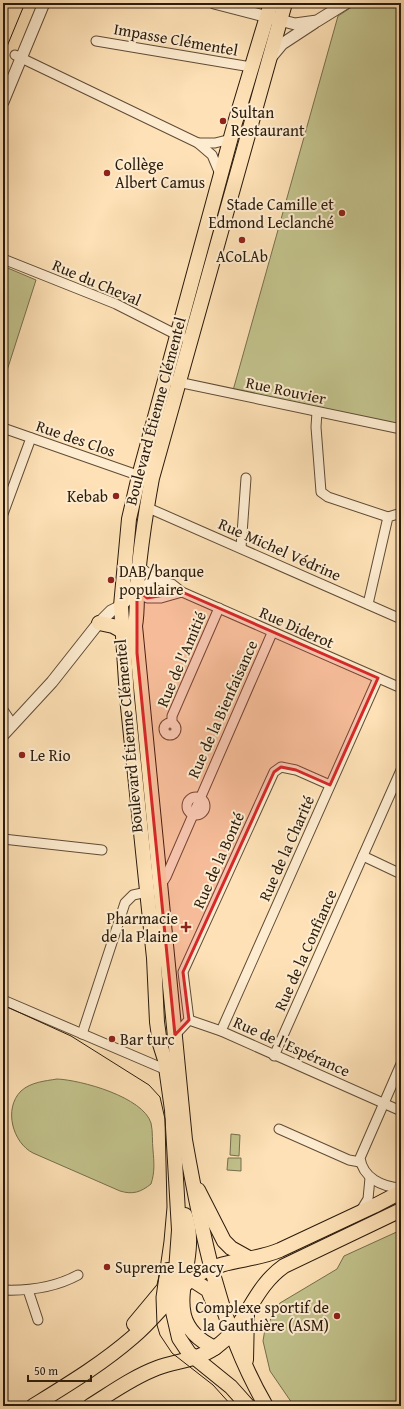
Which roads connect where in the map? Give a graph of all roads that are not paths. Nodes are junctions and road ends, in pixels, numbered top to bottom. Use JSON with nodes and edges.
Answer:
{"nodes":[{"id":1,"x":36,"y":3,"type":"edge"},
{"id":2,"x":44,"y":3,"type":"edge"},
{"id":3,"x":214,"y":3,"type":"edge"},
{"id":4,"x":286,"y":3,"type":"edge"},
{"id":5,"x":346,"y":3,"type":"edge"},
{"id":6,"x":269,"y":10,"type":"edge"},
{"id":7,"x":281,"y":21,"type":"junction"},
{"id":8,"x":317,"y":21,"type":"junction"},
{"id":9,"x":96,"y":41,"type":"dead end"},
{"id":10,"x":17,"y":56,"type":"junction"},
{"id":11,"x":270,"y":58,"type":"junction"},
{"id":12,"x":252,"y":67,"type":"junction"},
{"id":13,"x":3,"y":88,"type":"edge"},
{"id":14,"x":3,"y":102,"type":"edge"},
{"id":15,"x":231,"y":139,"type":"junction"},
{"id":16,"x":198,"y":143,"type":"junction"},
{"id":17,"x":221,"y":175,"type":"junction"},
{"id":18,"x":3,"y":259,"type":"edge"},
{"id":19,"x":184,"y":338,"type":"junction"},
{"id":20,"x":172,"y":380,"type":"junction"},
{"id":21,"x":317,"y":412,"type":"junction"},
{"id":22,"x":3,"y":428,"type":"edge"},
{"id":23,"x":401,"y":429,"type":"edge"},
{"id":24,"x":31,"y":438,"type":"junction"},
{"id":25,"x":145,"y":478,"type":"junction"},
{"id":26,"x":246,"y":478,"type":"dead end"},
{"id":27,"x":146,"y":507,"type":"junction"},
{"id":28,"x":401,"y":513,"type":"edge"},
{"id":29,"x":3,"y":514,"type":"edge"},
{"id":30,"x":388,"y":517,"type":"junction"},
{"id":31,"x":241,"y":548,"type":"junction"},
{"id":32,"x":132,"y":567,"type":"junction"},
{"id":33,"x":156,"y":580,"type":"junction"},
{"id":34,"x":137,"y":589,"type":"junction"},
{"id":35,"x":182,"y":592,"type":"junction"},
{"id":36,"x":368,"y":604,"type":"junction"},
{"id":37,"x":121,"y":606,"type":"junction"},
{"id":38,"x":219,"y":608,"type":"junction"},
{"id":39,"x":401,"y":619,"type":"edge"},
{"id":40,"x":99,"y":623,"type":"junction"},
{"id":41,"x":135,"y":626,"type":"junction"},
{"id":42,"x":122,"y":631,"type":"junction"},
{"id":43,"x":272,"y":633,"type":"junction"},
{"id":44,"x":378,"y":678,"type":"junction"},
{"id":45,"x":401,"y":688,"type":"edge"},
{"id":46,"x":3,"y":710,"type":"edge"},
{"id":47,"x":172,"y":722,"type":"dead end"},
{"id":48,"x":13,"y":725,"type":"junction"},
{"id":49,"x":3,"y":735,"type":"edge"},
{"id":50,"x":401,"y":770,"type":"edge"},
{"id":51,"x":330,"y":784,"type":"junction"},
{"id":52,"x":3,"y":839,"type":"edge"},
{"id":53,"x":102,"y":850,"type":"dead end"},
{"id":54,"x":363,"y":856,"type":"junction"},
{"id":55,"x":401,"y":874,"type":"edge"},
{"id":56,"x":160,"y":886,"type":"junction"},
{"id":57,"x":147,"y":892,"type":"junction"},
{"id":58,"x":3,"y":1000,"type":"edge"},
{"id":59,"x":189,"y":1020,"type":"junction"},
{"id":60,"x":222,"y":1031,"type":"junction"},
{"id":61,"x":82,"y":1034,"type":"junction"},
{"id":62,"x":175,"y":1035,"type":"junction"},
{"id":63,"x":160,"y":1044,"type":"junction"},
{"id":64,"x":274,"y":1056,"type":"junction"},
{"id":65,"x":148,"y":1061,"type":"junction"},
{"id":66,"x":401,"y":1064,"type":"edge"},
{"id":67,"x":172,"y":1073,"type":"junction"},
{"id":68,"x":384,"y":1104,"type":"junction"},
{"id":69,"x":401,"y":1111,"type":"edge"},
{"id":70,"x":279,"y":1129,"type":"dead end"},
{"id":71,"x":360,"y":1162,"type":"junction"},
{"id":72,"x":370,"y":1178,"type":"junction"},
{"id":73,"x":192,"y":1179,"type":"junction"},
{"id":74,"x":401,"y":1188,"type":"edge"},
{"id":75,"x":177,"y":1190,"type":"junction"},
{"id":76,"x":401,"y":1192,"type":"edge"},
{"id":77,"x":401,"y":1210,"type":"edge"},
{"id":78,"x":360,"y":1213,"type":"junction"},
{"id":79,"x":179,"y":1230,"type":"junction"},
{"id":80,"x":249,"y":1258,"type":"junction"},
{"id":81,"x":211,"y":1268,"type":"junction"},
{"id":82,"x":78,"y":1276,"type":"dead end"},
{"id":83,"x":188,"y":1282,"type":"junction"},
{"id":84,"x":3,"y":1290,"type":"edge"},
{"id":85,"x":28,"y":1290,"type":"junction"},
{"id":86,"x":173,"y":1295,"type":"junction"},
{"id":87,"x":247,"y":1310,"type":"junction"},
{"id":88,"x":38,"y":1320,"type":"dead end"},
{"id":89,"x":224,"y":1340,"type":"junction"},
{"id":90,"x":194,"y":1359,"type":"junction"},
{"id":91,"x":103,"y":1361,"type":"junction"},
{"id":92,"x":246,"y":1370,"type":"junction"},
{"id":93,"x":256,"y":1390,"type":"junction"},
{"id":94,"x":33,"y":1406,"type":"edge"},
{"id":95,"x":90,"y":1406,"type":"edge"},
{"id":96,"x":248,"y":1406,"type":"edge"},
{"id":97,"x":266,"y":1406,"type":"edge"}],
"edges":[{"from":1,"to":10,"type":"street"},
{"from":2,"to":10,"type":"street"},
{"from":3,"to":6,"type":"street"},
{"from":4,"to":7,"type":"main road","name":"Boulevard Étienne Clémentel"},
{"from":5,"to":8,"type":"street"},
{"from":6,"to":7,"type":"street"},
{"from":6,"to":12,"type":"main road","name":"Boulevard Étienne Clémentel"},
{"from":7,"to":8,"type":"street"},
{"from":7,"to":11,"type":"main road","name":"Boulevard Étienne Clémentel"},
{"from":8,"to":11,"type":"street"},
{"from":9,"to":12,"type":"street","name":"Impasse Clémentel"},
{"from":10,"to":13,"type":"street"},
{"from":10,"to":14,"type":"street"},
{"from":10,"to":16,"type":"street"},
{"from":11,"to":19,"type":"main road","name":"Boulevard Étienne Clémentel"},
{"from":12,"to":15,"type":"main road","name":"Boulevard Étienne Clémentel"},
{"from":15,"to":16,"type":"street"},
{"from":15,"to":17,"type":"main road","name":"Boulevard Étienne Clémentel"},
{"from":16,"to":17,"type":"street"},
{"from":17,"to":19,"type":"main road","name":"Boulevard Étienne Clémentel"},
{"from":18,"to":19,"type":"street","name":"Rue du Cheval"},
{"from":19,"to":20,"type":"main road","name":"Boulevard Étienne Clémentel"},
{"from":20,"to":21,"type":"street","name":"Rue Rouvier"},
{"from":20,"to":25,"type":"main road","name":"Boulevard Étienne Clémentel"},
{"from":21,"to":23,"type":"street","name":"Rue Rouvier"},
{"from":21,"to":30,"type":"street"},
{"from":22,"to":24,"type":"street","name":"Rue des Clos"},
{"from":24,"to":25,"type":"street","name":"Rue des Clos"},
{"from":24,"to":29,"type":"street"},
{"from":25,"to":27,"type":"main road","name":"Boulevard Étienne Clémentel"},
{"from":25,"to":32,"type":"main road","name":"Boulevard Étienne Clémentel"},
{"from":26,"to":31,"type":"street"},
{"from":27,"to":31,"type":"street","name":"Rue Michel Védrine"},
{"from":27,"to":32,"type":"main road","name":"Boulevard Étienne Clémentel"},
{"from":28,"to":30,"type":"street"},
{"from":30,"to":36,"type":"street"},
{"from":31,"to":36,"type":"street","name":"Rue Michel Védrine"},
{"from":32,"to":33,"type":"street","name":"Rue Diderot"},
{"from":32,"to":34,"type":"main road","name":"Boulevard Étienne Clémentel"},
{"from":32,"to":37,"type":"main road","name":"Boulevard Étienne Clémentel"},
{"from":33,"to":34,"type":"street"},
{"from":33,"to":35,"type":"street","name":"Rue Diderot"},
{"from":34,"to":35,"type":"street"},
{"from":34,"to":37,"type":"street"},
{"from":34,"to":41,"type":"main road","name":"Boulevard Étienne Clémentel"},
{"from":35,"to":38,"type":"street","name":"Rue Diderot"},
{"from":36,"to":39,"type":"street","name":"Rue Michel Védrine"},
{"from":37,"to":40,"type":"street"},
{"from":37,"to":41,"type":"street"},
{"from":37,"to":42,"type":"main road","name":"Boulevard Étienne Clémentel"},
{"from":38,"to":43,"type":"street","name":"Rue Diderot"},
{"from":38,"to":47,"type":"street","name":"Rue de l'Amitié"},
{"from":40,"to":42,"type":"main road"},
{"from":40,"to":48,"type":"street"},
{"from":41,"to":56,"type":"main road","name":"Boulevard Étienne Clémentel"},
{"from":42,"to":57,"type":"main road","name":"Boulevard Étienne Clémentel"},
{"from":43,"to":44,"type":"street","name":"Rue Diderot"},
{"from":43,"to":56,"type":"street","name":"Rue de la Bienfaisance"},
{"from":44,"to":45,"type":"street","name":"Rue Diderot"},
{"from":44,"to":51,"type":"street","name":"Rue de la Charité"},
{"from":46,"to":48,"type":"street"},
{"from":48,"to":49,"type":"street"},
{"from":50,"to":54,"type":"street","name":"Rue de la Confiance"},
{"from":51,"to":59,"type":"street","name":"Rue de la Bonté"},
{"from":51,"to":60,"type":"street","name":"Rue de la Charité"},
{"from":52,"to":53,"type":"street"},
{"from":54,"to":55,"type":"street"},
{"from":54,"to":64,"type":"street","name":"Rue de la Confiance"},
{"from":56,"to":62,"type":"main road","name":"Boulevard Étienne Clémentel"},
{"from":57,"to":61,"type":"street"},
{"from":57,"to":63,"type":"main road","name":"Boulevard Étienne Clémentel"},
{"from":58,"to":61,"type":"street"},
{"from":59,"to":60,"type":"street","name":"Rue de l'Espérance"},
{"from":59,"to":62,"type":"street"},
{"from":60,"to":64,"type":"street","name":"Rue de l'Espérance"},
{"from":61,"to":65,"type":"street"},
{"from":62,"to":67,"type":"main road","name":"Boulevard Étienne Clémentel"},
{"from":63,"to":65,"type":"street"},
{"from":63,"to":67,"type":"main road","name":"Boulevard Étienne Clémentel"},
{"from":64,"to":68,"type":"street","name":"Rue de l'Espérance"},
{"from":65,"to":67,"type":"street"},
{"from":66,"to":68,"type":"street"},
{"from":67,"to":73,"type":"main road","name":"Boulevard Étienne Clémentel"},
{"from":67,"to":75,"type":"main road","name":"Boulevard Étienne Clémentel"},
{"from":68,"to":69,"type":"street","name":"Rue de l'Espérance"},
{"from":68,"to":71,"type":"street"},
{"from":70,"to":71,"type":"street"},
{"from":71,"to":72,"type":"street"},
{"from":72,"to":74,"type":"street"},
{"from":72,"to":78,"type":"street"},
{"from":73,"to":80,"type":"main road"},
{"from":73,"to":81,"type":"main road","name":"Boulevard Étienne Clémentel"},
{"from":75,"to":79,"type":"main road","name":"Boulevard Étienne Clémentel"},
{"from":75,"to":83,"type":"main road"},
{"from":76,"to":78,"type":"main road"},
{"from":77,"to":87,"type":"main road"},
{"from":78,"to":80,"type":"main road"},
{"from":79,"to":86,"type":"main road","name":"Boulevard Étienne Clémentel"},
{"from":79,"to":91,"type":"main road"},
{"from":80,"to":81,"type":"main road"},
{"from":81,"to":83,"type":"main road"},
{"from":81,"to":89,"type":"main road","name":"Boulevard Étienne Clémentel"},
{"from":82,"to":85,"type":"street"},
{"from":83,"to":86,"type":"main road"},
{"from":83,"to":89,"type":"main road"},
{"from":83,"to":89,"type":"main road"},
{"from":84,"to":85,"type":"street"},
{"from":85,"to":88,"type":"street"},
{"from":86,"to":90,"type":"main road","name":"Boulevard Étienne Clémentel"},
{"from":86,"to":91,"type":"main road"},
{"from":87,"to":89,"type":"main road"},
{"from":87,"to":92,"type":"main road"},
{"from":89,"to":90,"type":"main road"},
{"from":89,"to":92,"type":"main road"},
{"from":89,"to":93,"type":"main road"},
{"from":90,"to":95,"type":"main road"},
{"from":90,"to":96,"type":"main road","name":"Boulevard Étienne Clémentel"},
{"from":91,"to":94,"type":"main road"},
{"from":92,"to":93,"type":"main road"},
{"from":93,"to":97,"type":"main road"}]}
